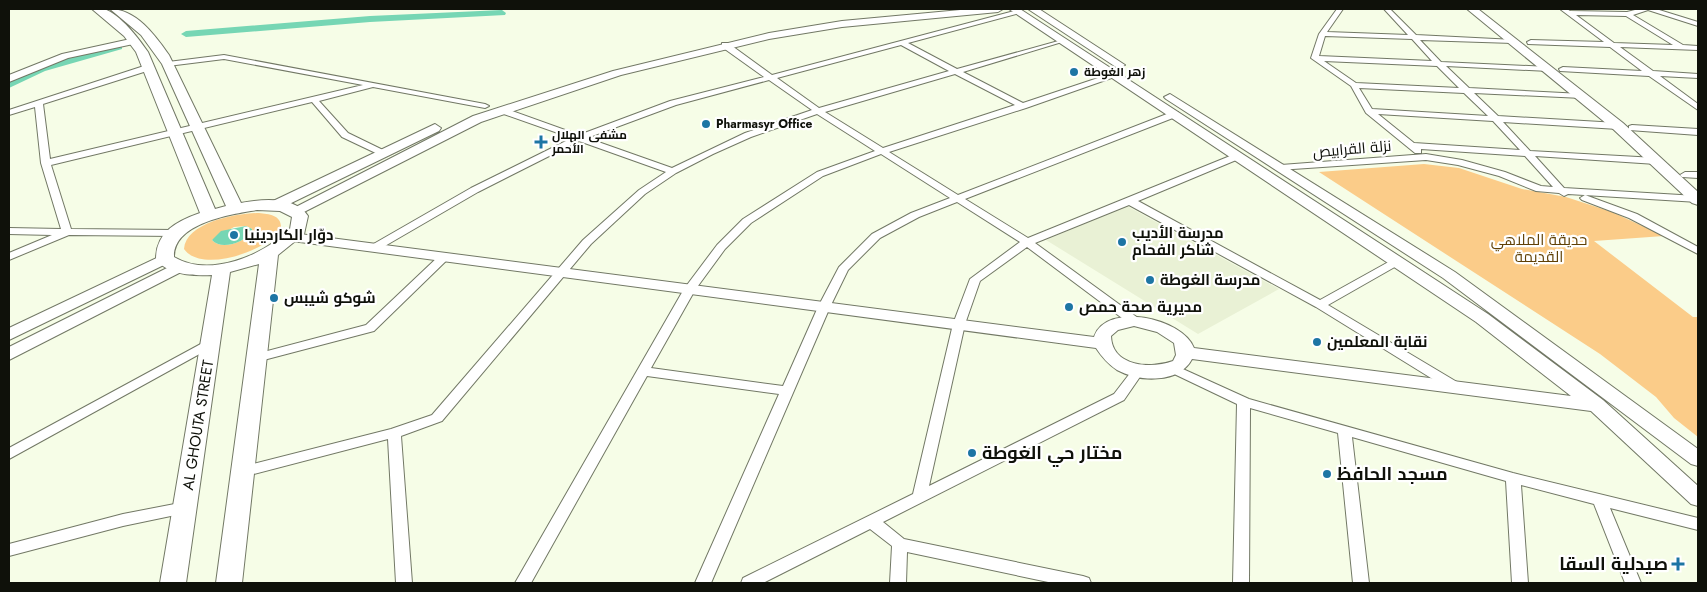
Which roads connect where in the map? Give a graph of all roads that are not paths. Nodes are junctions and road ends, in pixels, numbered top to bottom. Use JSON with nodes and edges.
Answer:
{"nodes":[{"id":1,"x":97,"y":9,"type":"edge"},
{"id":2,"x":115,"y":9,"type":"edge"},
{"id":3,"x":911,"y":9,"type":"edge"},
{"id":4,"x":998,"y":9,"type":"edge"},
{"id":5,"x":1340,"y":9,"type":"edge"},
{"id":6,"x":1388,"y":9,"type":"edge"},
{"id":7,"x":1472,"y":9,"type":"edge"},
{"id":8,"x":1485,"y":9,"type":"edge"},
{"id":9,"x":1563,"y":9,"type":"edge"},
{"id":10,"x":1648,"y":9,"type":"edge"},
{"id":11,"x":1025,"y":10,"type":"edge"},
{"id":12,"x":1571,"y":13,"type":"junction"},
{"id":13,"x":1627,"y":14,"type":"junction"},
{"id":14,"x":1698,"y":24,"type":"edge"},
{"id":15,"x":1322,"y":34,"type":"junction"},
{"id":16,"x":1416,"y":38,"type":"junction"},
{"id":17,"x":135,"y":41,"type":"junction"},
{"id":18,"x":1060,"y":41,"type":"junction"},
{"id":19,"x":1513,"y":41,"type":"junction"},
{"id":20,"x":900,"y":42,"type":"junction"},
{"id":21,"x":1531,"y":42,"type":"junction"},
{"id":22,"x":725,"y":45,"type":"junction"},
{"id":23,"x":1615,"y":45,"type":"junction"},
{"id":24,"x":1682,"y":47,"type":"junction"},
{"id":25,"x":1698,"y":48,"type":"edge"},
{"id":26,"x":1315,"y":58,"type":"junction"},
{"id":27,"x":168,"y":64,"type":"junction"},
{"id":28,"x":1439,"y":64,"type":"junction"},
{"id":29,"x":147,"y":68,"type":"junction"},
{"id":30,"x":1549,"y":69,"type":"junction"},
{"id":31,"x":1563,"y":69,"type":"junction"},
{"id":32,"x":956,"y":71,"type":"junction"},
{"id":33,"x":1654,"y":73,"type":"junction"},
{"id":34,"x":1116,"y":75,"type":"junction"},
{"id":35,"x":1698,"y":76,"type":"edge"},
{"id":36,"x":771,"y":77,"type":"junction"},
{"id":37,"x":9,"y":79,"type":"edge"},
{"id":38,"x":1354,"y":84,"type":"junction"},
{"id":39,"x":370,"y":86,"type":"junction"},
{"id":40,"x":1466,"y":89,"type":"junction"},
{"id":41,"x":1582,"y":96,"type":"junction"},
{"id":42,"x":314,"y":100,"type":"junction"},
{"id":43,"x":39,"y":103,"type":"junction"},
{"id":44,"x":485,"y":106,"type":"junction"},
{"id":45,"x":1023,"y":106,"type":"junction"},
{"id":46,"x":1698,"y":108,"type":"edge"},
{"id":47,"x":501,"y":110,"type":"junction"},
{"id":48,"x":818,"y":111,"type":"junction"},
{"id":49,"x":1370,"y":111,"type":"junction"},
{"id":50,"x":9,"y":113,"type":"edge"},
{"id":51,"x":1175,"y":114,"type":"junction"},
{"id":52,"x":1495,"y":118,"type":"junction"},
{"id":53,"x":197,"y":127,"type":"junction"},
{"id":54,"x":1625,"y":127,"type":"junction"},
{"id":55,"x":176,"y":132,"type":"junction"},
{"id":56,"x":1698,"y":132,"type":"edge"},
{"id":57,"x":579,"y":138,"type":"junction"},
{"id":58,"x":1412,"y":146,"type":"junction"},
{"id":59,"x":882,"y":151,"type":"junction"},
{"id":60,"x":1525,"y":152,"type":"junction"},
{"id":61,"x":382,"y":153,"type":"junction"},
{"id":62,"x":1238,"y":156,"type":"junction"},
{"id":63,"x":1426,"y":157,"type":"junction"},
{"id":64,"x":1656,"y":161,"type":"junction"},
{"id":65,"x":46,"y":163,"type":"junction"},
{"id":66,"x":1281,"y":168,"type":"junction"},
{"id":67,"x":674,"y":171,"type":"junction"},
{"id":68,"x":1692,"y":175,"type":"edge"},
{"id":69,"x":1562,"y":192,"type":"junction"},
{"id":70,"x":1698,"y":195,"type":"edge"},
{"id":71,"x":958,"y":198,"type":"junction"},
{"id":72,"x":1130,"y":201,"type":"junction"},
{"id":73,"x":276,"y":205,"type":"junction"},
{"id":74,"x":235,"y":207,"type":"junction"},
{"id":75,"x":295,"y":211,"type":"junction"},
{"id":76,"x":209,"y":215,"type":"junction"},
{"id":77,"x":9,"y":231,"type":"edge"},
{"id":78,"x":67,"y":232,"type":"junction"},
{"id":79,"x":175,"y":233,"type":"junction"},
{"id":80,"x":292,"y":237,"type":"junction"},
{"id":81,"x":1027,"y":242,"type":"junction"},
{"id":82,"x":374,"y":248,"type":"junction"},
{"id":83,"x":1698,"y":251,"type":"edge"},
{"id":84,"x":269,"y":253,"type":"junction"},
{"id":85,"x":9,"y":257,"type":"edge"},
{"id":86,"x":444,"y":257,"type":"junction"},
{"id":87,"x":1396,"y":262,"type":"junction"},
{"id":88,"x":172,"y":263,"type":"junction"},
{"id":89,"x":222,"y":268,"type":"junction"},
{"id":90,"x":560,"y":272,"type":"junction"},
{"id":91,"x":690,"y":289,"type":"junction"},
{"id":92,"x":1320,"y":305,"type":"junction"},
{"id":93,"x":824,"y":307,"type":"junction"},
{"id":94,"x":1134,"y":321,"type":"junction"},
{"id":95,"x":959,"y":324,"type":"junction"},
{"id":96,"x":9,"y":335,"type":"edge"},
{"id":97,"x":210,"y":343,"type":"junction"},
{"id":98,"x":1101,"y":343,"type":"junction"},
{"id":99,"x":1186,"y":353,"type":"junction"},
{"id":100,"x":9,"y":354,"type":"edge"},
{"id":101,"x":256,"y":358,"type":"junction"},
{"id":102,"x":1174,"y":369,"type":"junction"},
{"id":103,"x":644,"y":371,"type":"junction"},
{"id":104,"x":1138,"y":371,"type":"junction"},
{"id":105,"x":1459,"y":389,"type":"junction"},
{"id":106,"x":787,"y":390,"type":"junction"},
{"id":107,"x":1244,"y":402,"type":"junction"},
{"id":108,"x":1596,"y":405,"type":"junction"},
{"id":109,"x":1344,"y":430,"type":"junction"},
{"id":110,"x":394,"y":433,"type":"junction"},
{"id":111,"x":9,"y":454,"type":"edge"},
{"id":112,"x":1698,"y":459,"type":"edge"},
{"id":113,"x":242,"y":472,"type":"junction"},
{"id":114,"x":1513,"y":478,"type":"junction"},
{"id":115,"x":1698,"y":498,"type":"edge"},
{"id":116,"x":919,"y":500,"type":"junction"},
{"id":117,"x":1600,"y":500,"type":"junction"},
{"id":118,"x":185,"y":508,"type":"junction"},
{"id":119,"x":872,"y":522,"type":"junction"},
{"id":120,"x":1698,"y":524,"type":"edge"},
{"id":121,"x":900,"y":544,"type":"junction"},
{"id":122,"x":9,"y":550,"type":"edge"},
{"id":123,"x":1073,"y":582,"type":"edge"},
{"id":124,"x":173,"y":583,"type":"edge"},
{"id":125,"x":229,"y":583,"type":"edge"},
{"id":126,"x":404,"y":583,"type":"edge"},
{"id":127,"x":523,"y":583,"type":"edge"},
{"id":128,"x":703,"y":583,"type":"edge"},
{"id":129,"x":749,"y":583,"type":"edge"},
{"id":130,"x":898,"y":583,"type":"edge"},
{"id":131,"x":1241,"y":583,"type":"edge"},
{"id":132,"x":1361,"y":583,"type":"edge"},
{"id":133,"x":1520,"y":583,"type":"edge"},
{"id":134,"x":1633,"y":583,"type":"edge"}],
"edges":[{"from":1,"to":17,"type":"main road"},
{"from":2,"to":27,"type":"main road"},
{"from":3,"to":44,"type":"main road"},
{"from":4,"to":22,"type":"main road"},
{"from":5,"to":15,"type":"street"},
{"from":6,"to":16,"type":"street"},
{"from":7,"to":19,"type":"main road"},
{"from":8,"to":21,"type":"main road"},
{"from":9,"to":12,"type":"street"},
{"from":10,"to":13,"type":"street"},
{"from":10,"to":14,"type":"street"},
{"from":11,"to":18,"type":"main road"},
{"from":11,"to":20,"type":"street"},
{"from":11,"to":66,"type":"main road"},
{"from":12,"to":13,"type":"street"},
{"from":12,"to":23,"type":"street"},
{"from":13,"to":24,"type":"street"},
{"from":15,"to":16,"type":"street"},
{"from":15,"to":26,"type":"street"},
{"from":16,"to":19,"type":"street"},
{"from":16,"to":28,"type":"street"},
{"from":17,"to":29,"type":"main road"},
{"from":17,"to":37,"type":"street"},
{"from":18,"to":32,"type":"street"},
{"from":18,"to":34,"type":"main road"},
{"from":19,"to":30,"type":"main road"},
{"from":20,"to":32,"type":"street"},
{"from":20,"to":36,"type":"street"},
{"from":21,"to":23,"type":"street"},
{"from":21,"to":31,"type":"main road"},
{"from":22,"to":36,"type":"street"},
{"from":22,"to":47,"type":"main road"},
{"from":23,"to":24,"type":"street"},
{"from":23,"to":33,"type":"street"},
{"from":24,"to":25,"type":"street"},
{"from":26,"to":28,"type":"street"},
{"from":26,"to":38,"type":"street"},
{"from":27,"to":39,"type":"street"},
{"from":27,"to":53,"type":"main road"},
{"from":28,"to":30,"type":"street"},
{"from":28,"to":40,"type":"street"},
{"from":29,"to":43,"type":"street"},
{"from":29,"to":55,"type":"main road"},
{"from":30,"to":41,"type":"main road"},
{"from":31,"to":33,"type":"street"},
{"from":31,"to":54,"type":"main road"},
{"from":32,"to":45,"type":"street"},
{"from":32,"to":48,"type":"street"},
{"from":33,"to":35,"type":"street"},
{"from":33,"to":46,"type":"street"},
{"from":34,"to":45,"type":"street"},
{"from":34,"to":51,"type":"main road"},
{"from":36,"to":48,"type":"street"},
{"from":36,"to":57,"type":"street"},
{"from":38,"to":40,"type":"street"},
{"from":38,"to":49,"type":"street"},
{"from":39,"to":42,"type":"street"},
{"from":39,"to":44,"type":"street"},
{"from":40,"to":41,"type":"street"},
{"from":40,"to":52,"type":"street"},
{"from":41,"to":54,"type":"main road"},
{"from":42,"to":53,"type":"street"},
{"from":42,"to":61,"type":"street"},
{"from":43,"to":50,"type":"street"},
{"from":43,"to":65,"type":"street"},
{"from":44,"to":61,"type":"main road"},
{"from":45,"to":59,"type":"street"},
{"from":47,"to":57,"type":"street"},
{"from":47,"to":75,"type":"main road"},
{"from":48,"to":59,"type":"street"},
{"from":48,"to":67,"type":"street"},
{"from":49,"to":52,"type":"street"},
{"from":49,"to":58,"type":"street"},
{"from":51,"to":62,"type":"main road"},
{"from":51,"to":71,"type":"street"},
{"from":52,"to":54,"type":"street"},
{"from":52,"to":60,"type":"street"},
{"from":53,"to":55,"type":"street"},
{"from":53,"to":74,"type":"main road"},
{"from":54,"to":56,"type":"street"},
{"from":54,"to":64,"type":"main road"},
{"from":54,"to":68,"type":"main road"},
{"from":55,"to":65,"type":"street"},
{"from":55,"to":76,"type":"main road"},
{"from":57,"to":67,"type":"street"},
{"from":57,"to":82,"type":"street"},
{"from":58,"to":60,"type":"street"},
{"from":58,"to":63,"type":"street"},
{"from":59,"to":71,"type":"street"},
{"from":59,"to":91,"type":"street"},
{"from":60,"to":64,"type":"street"},
{"from":60,"to":69,"type":"street"},
{"from":61,"to":73,"type":"main road"},
{"from":62,"to":72,"type":"street"},
{"from":62,"to":87,"type":"main road"},
{"from":63,"to":66,"type":"street","name":"نزلة القرابيص"},
{"from":63,"to":69,"type":"street","name":"نزلة القرابيص"},
{"from":64,"to":70,"type":"main road"},
{"from":65,"to":78,"type":"street"},
{"from":66,"to":112,"type":"main road"},
{"from":67,"to":90,"type":"street"},
{"from":68,"to":70,"type":"main road"},
{"from":69,"to":70,"type":"street"},
{"from":69,"to":83,"type":"street"},
{"from":71,"to":81,"type":"street"},
{"from":71,"to":93,"type":"street"},
{"from":72,"to":81,"type":"street"},
{"from":72,"to":92,"type":"street"},
{"from":73,"to":74,"type":"main road"},
{"from":73,"to":75,"type":"main road"},
{"from":74,"to":76,"type":"main road"},
{"from":75,"to":80,"type":"main road"},
{"from":76,"to":79,"type":"main road"},
{"from":77,"to":78,"type":"street"},
{"from":78,"to":79,"type":"street"},
{"from":78,"to":85,"type":"street"},
{"from":79,"to":88,"type":"main road"},
{"from":80,"to":82,"type":"main road"},
{"from":80,"to":84,"type":"main road"},
{"from":81,"to":94,"type":"street"},
{"from":81,"to":95,"type":"street"},
{"from":82,"to":86,"type":"main road"},
{"from":84,"to":89,"type":"main road"},
{"from":84,"to":101,"type":"main road"},
{"from":86,"to":90,"type":"main road"},
{"from":86,"to":101,"type":"street"},
{"from":87,"to":92,"type":"street"},
{"from":87,"to":108,"type":"main road"},
{"from":88,"to":89,"type":"main road"},
{"from":88,"to":96,"type":"main road"},
{"from":88,"to":100,"type":"main road"},
{"from":89,"to":97,"type":"main road","name":"AL GHOUTA STREET"},
{"from":90,"to":91,"type":"main road"},
{"from":90,"to":110,"type":"street"},
{"from":91,"to":93,"type":"main road"},
{"from":91,"to":103,"type":"street"},
{"from":92,"to":105,"type":"street"},
{"from":93,"to":95,"type":"main road"},
{"from":93,"to":106,"type":"street"},
{"from":94,"to":98,"type":"main road"},
{"from":94,"to":99,"type":"main road"},
{"from":95,"to":98,"type":"main road"},
{"from":95,"to":116,"type":"street"},
{"from":97,"to":111,"type":"street"},
{"from":97,"to":118,"type":"main road","name":"AL GHOUTA STREET"},
{"from":98,"to":104,"type":"main road"},
{"from":99,"to":102,"type":"main road"},
{"from":99,"to":105,"type":"main road"},
{"from":101,"to":113,"type":"main road"},
{"from":102,"to":104,"type":"main road"},
{"from":102,"to":107,"type":"street"},
{"from":103,"to":106,"type":"street"},
{"from":103,"to":127,"type":"street"},
{"from":104,"to":116,"type":"street"},
{"from":105,"to":108,"type":"main road"},
{"from":106,"to":128,"type":"street"},
{"from":107,"to":109,"type":"street"},
{"from":107,"to":131,"type":"street"},
{"from":108,"to":115,"type":"main road"},
{"from":109,"to":114,"type":"street"},
{"from":109,"to":132,"type":"street"},
{"from":110,"to":113,"type":"street"},
{"from":110,"to":126,"type":"street"},
{"from":113,"to":125,"type":"main road"},
{"from":114,"to":117,"type":"street"},
{"from":114,"to":133,"type":"street"},
{"from":116,"to":119,"type":"street"},
{"from":117,"to":120,"type":"street"},
{"from":117,"to":134,"type":"street"},
{"from":118,"to":122,"type":"street"},
{"from":118,"to":124,"type":"main road","name":"AL GHOUTA STREET"},
{"from":119,"to":121,"type":"street"},
{"from":119,"to":129,"type":"street"},
{"from":121,"to":123,"type":"street"},
{"from":121,"to":130,"type":"street"}]}
